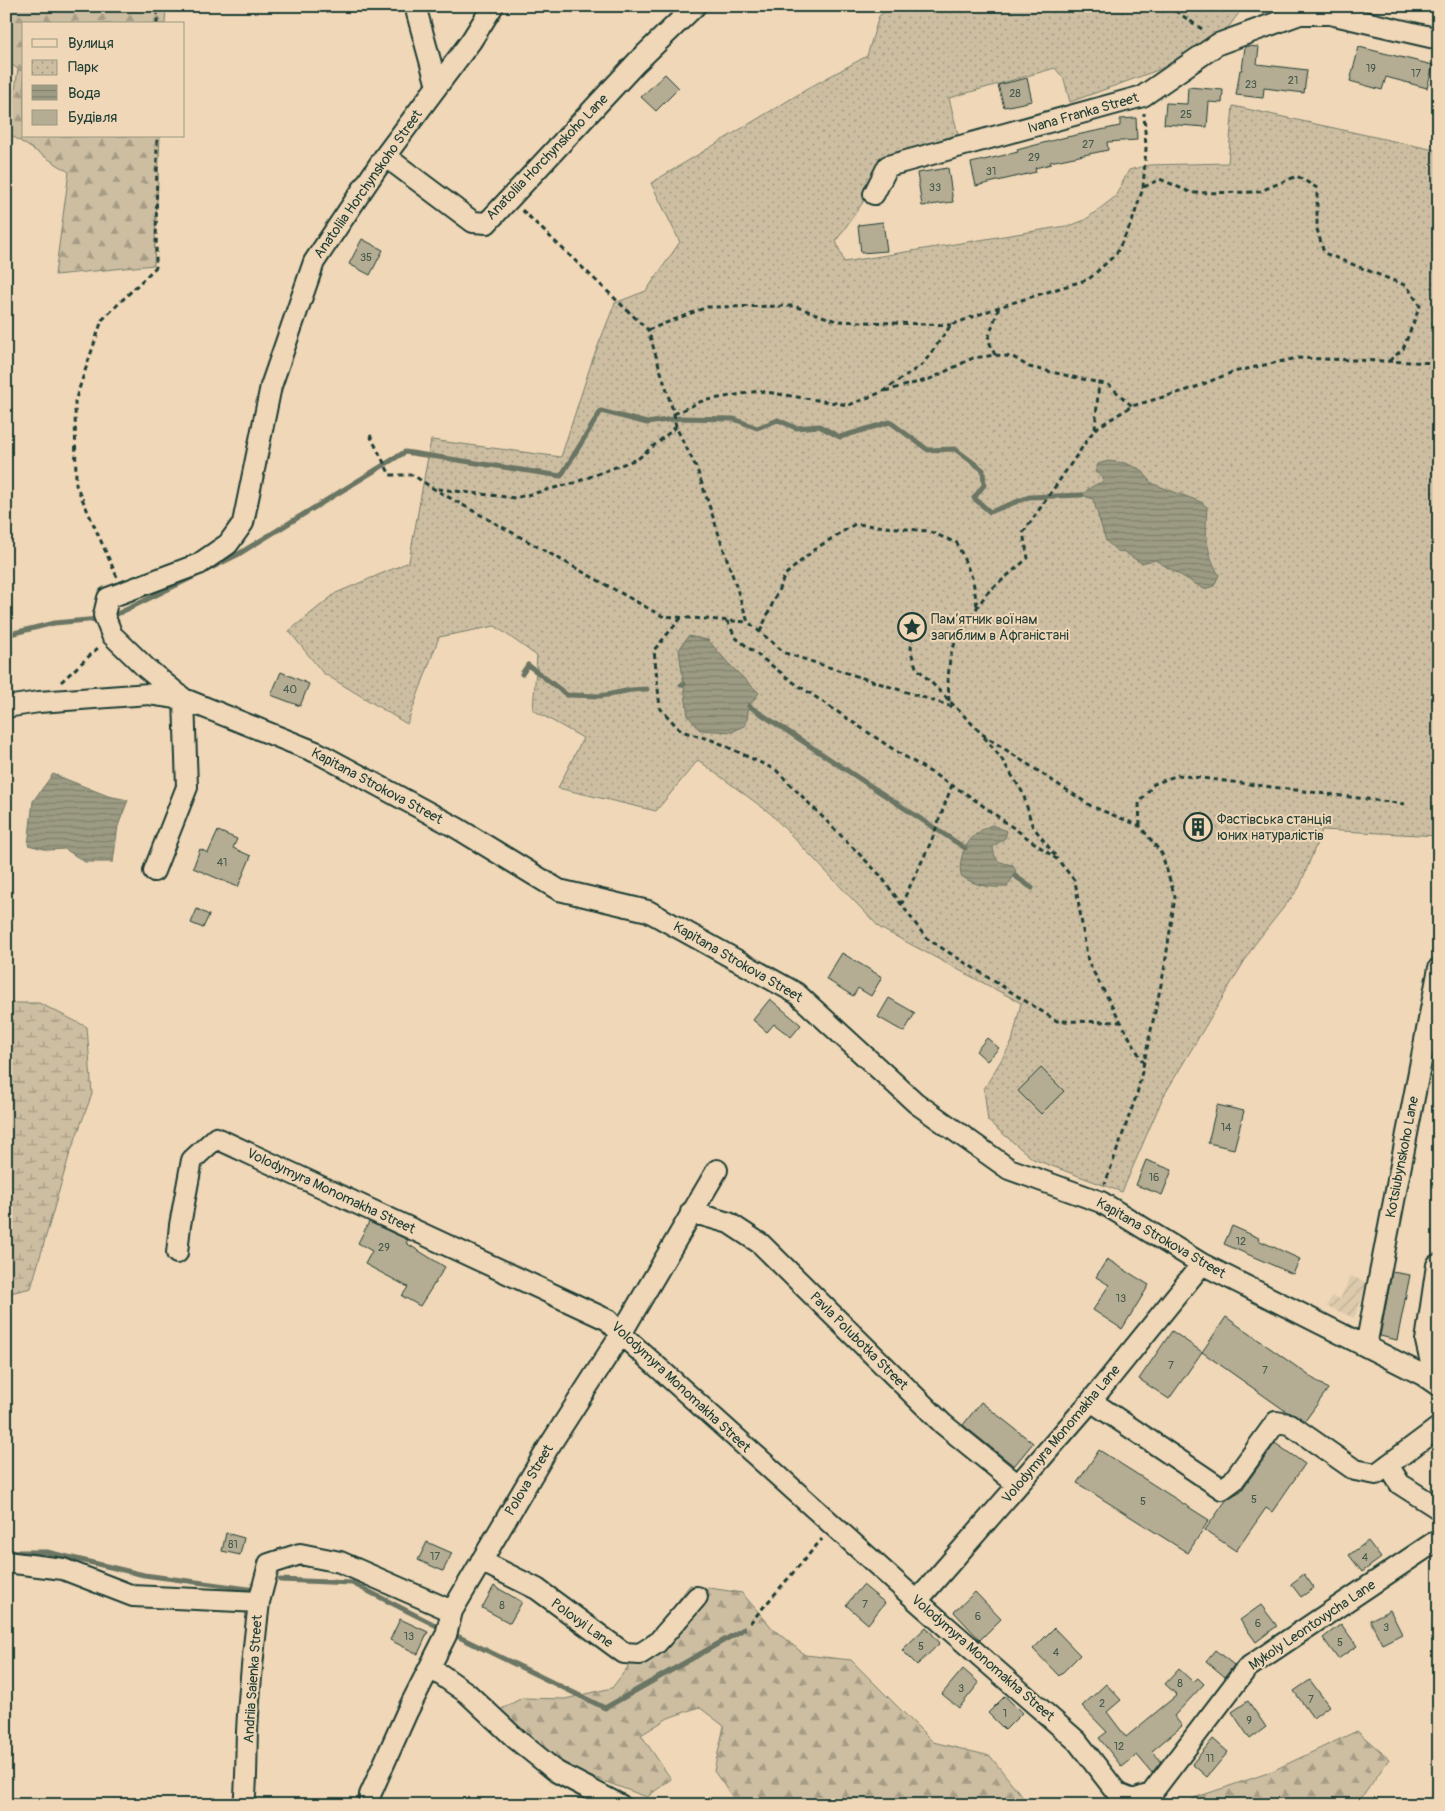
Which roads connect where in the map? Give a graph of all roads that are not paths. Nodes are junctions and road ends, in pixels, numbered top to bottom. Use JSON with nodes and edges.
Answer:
{"nodes":[{"id":1,"x":417,"y":6,"type":"edge"},
{"id":2,"x":493,"y":6,"type":"edge"},
{"id":3,"x":695,"y":6,"type":"edge"},
{"id":4,"x":1439,"y":39,"type":"edge"},
{"id":5,"x":437,"y":86,"type":"junction"},
{"id":6,"x":385,"y":156,"type":"junction"},
{"id":7,"x":874,"y":194,"type":"dead end"},
{"id":8,"x":184,"y":699,"type":"junction"},
{"id":9,"x":6,"y":708,"type":"edge"},
{"id":10,"x":154,"y":871,"type":"dead end"},
{"id":11,"x":1439,"y":968,"type":"edge"},
{"id":12,"x":717,"y":1170,"type":"dead end"},
{"id":13,"x":691,"y":1212,"type":"junction"},
{"id":14,"x":177,"y":1253,"type":"dead end"},
{"id":15,"x":1202,"y":1264,"type":"junction"},
{"id":16,"x":1437,"y":1266,"type":"dead end"},
{"id":17,"x":621,"y":1334,"type":"junction"},
{"id":18,"x":1366,"y":1346,"type":"junction"},
{"id":19,"x":1433,"y":1371,"type":"edge"},
{"id":20,"x":1091,"y":1401,"type":"junction"},
{"id":21,"x":1439,"y":1427,"type":"edge"},
{"id":22,"x":1388,"y":1465,"type":"junction"},
{"id":23,"x":1018,"y":1485,"type":"junction"},
{"id":24,"x":1439,"y":1509,"type":"edge"},
{"id":25,"x":1437,"y":1540,"type":"edge"},
{"id":26,"x":481,"y":1561,"type":"junction"},
{"id":27,"x":6,"y":1562,"type":"edge"},
{"id":28,"x":697,"y":1597,"type":"dead end"},
{"id":29,"x":917,"y":1601,"type":"junction"},
{"id":30,"x":259,"y":1602,"type":"junction"},
{"id":31,"x":452,"y":1611,"type":"junction"},
{"id":32,"x":430,"y":1667,"type":"junction"},
{"id":33,"x":1118,"y":1794,"type":"joint"},
{"id":34,"x":244,"y":1805,"type":"edge"},
{"id":35,"x":370,"y":1805,"type":"edge"},
{"id":36,"x":620,"y":1805,"type":"edge"}],
"edges":[{"from":1,"to":5,"type":"street"},
{"from":2,"to":5,"type":"street","name":"Anatoliia Horchynskoho Street"},
{"from":3,"to":6,"type":"street","name":"Anatoliia Horchynskoho Lane"},
{"from":4,"to":7,"type":"street","name":"Ivana Franka Street"},
{"from":5,"to":6,"type":"street","name":"Anatoliia Horchynskoho Street"},
{"from":6,"to":8,"type":"street","name":"Anatoliia Horchynskoho Street"},
{"from":8,"to":9,"type":"street","name":"Kapitana Strokova Street"},
{"from":8,"to":10,"type":"street"},
{"from":8,"to":15,"type":"street","name":"Kapitana Strokova Street"},
{"from":11,"to":18,"type":"street","name":"Kotsiubynskoho Lane"},
{"from":12,"to":13,"type":"street","name":"Polova Street"},
{"from":13,"to":17,"type":"street","name":"Polova Street"},
{"from":13,"to":23,"type":"street","name":"Pavla Polubotka Street"},
{"from":14,"to":17,"type":"street","name":"Volodymyra Monomakha Street"},
{"from":15,"to":18,"type":"street","name":"Kapitana Strokova Street"},
{"from":15,"to":20,"type":"street","name":"Volodymyra Monomakha Lane"},
{"from":16,"to":19,"type":"street"},
{"from":17,"to":26,"type":"street","name":"Polova Street"},
{"from":17,"to":29,"type":"street","name":"Volodymyra Monomakha Street"},
{"from":18,"to":19,"type":"street","name":"Kapitana Strokova Street"},
{"from":20,"to":22,"type":"street"},
{"from":20,"to":23,"type":"street","name":"Volodymyra Monomakha Lane"},
{"from":21,"to":22,"type":"street"},
{"from":22,"to":24,"type":"street"},
{"from":23,"to":29,"type":"street","name":"Volodymyra Monomakha Lane"},
{"from":25,"to":33,"type":"street","name":"Mykoly Leontovycha Lane"},
{"from":26,"to":28,"type":"street","name":"Polovyi Lane"},
{"from":26,"to":31,"type":"street","name":"Polova Street"},
{"from":27,"to":30,"type":"street","name":"Andriia Saienka Street"},
{"from":29,"to":33,"type":"street","name":"Volodymyra Monomakha Street"},
{"from":30,"to":31,"type":"street"},
{"from":30,"to":34,"type":"street","name":"Andriia Saienka Street"},
{"from":31,"to":32,"type":"street","name":"Polova Street"},
{"from":32,"to":35,"type":"street","name":"Polova Street"},
{"from":32,"to":36,"type":"street"}]}
